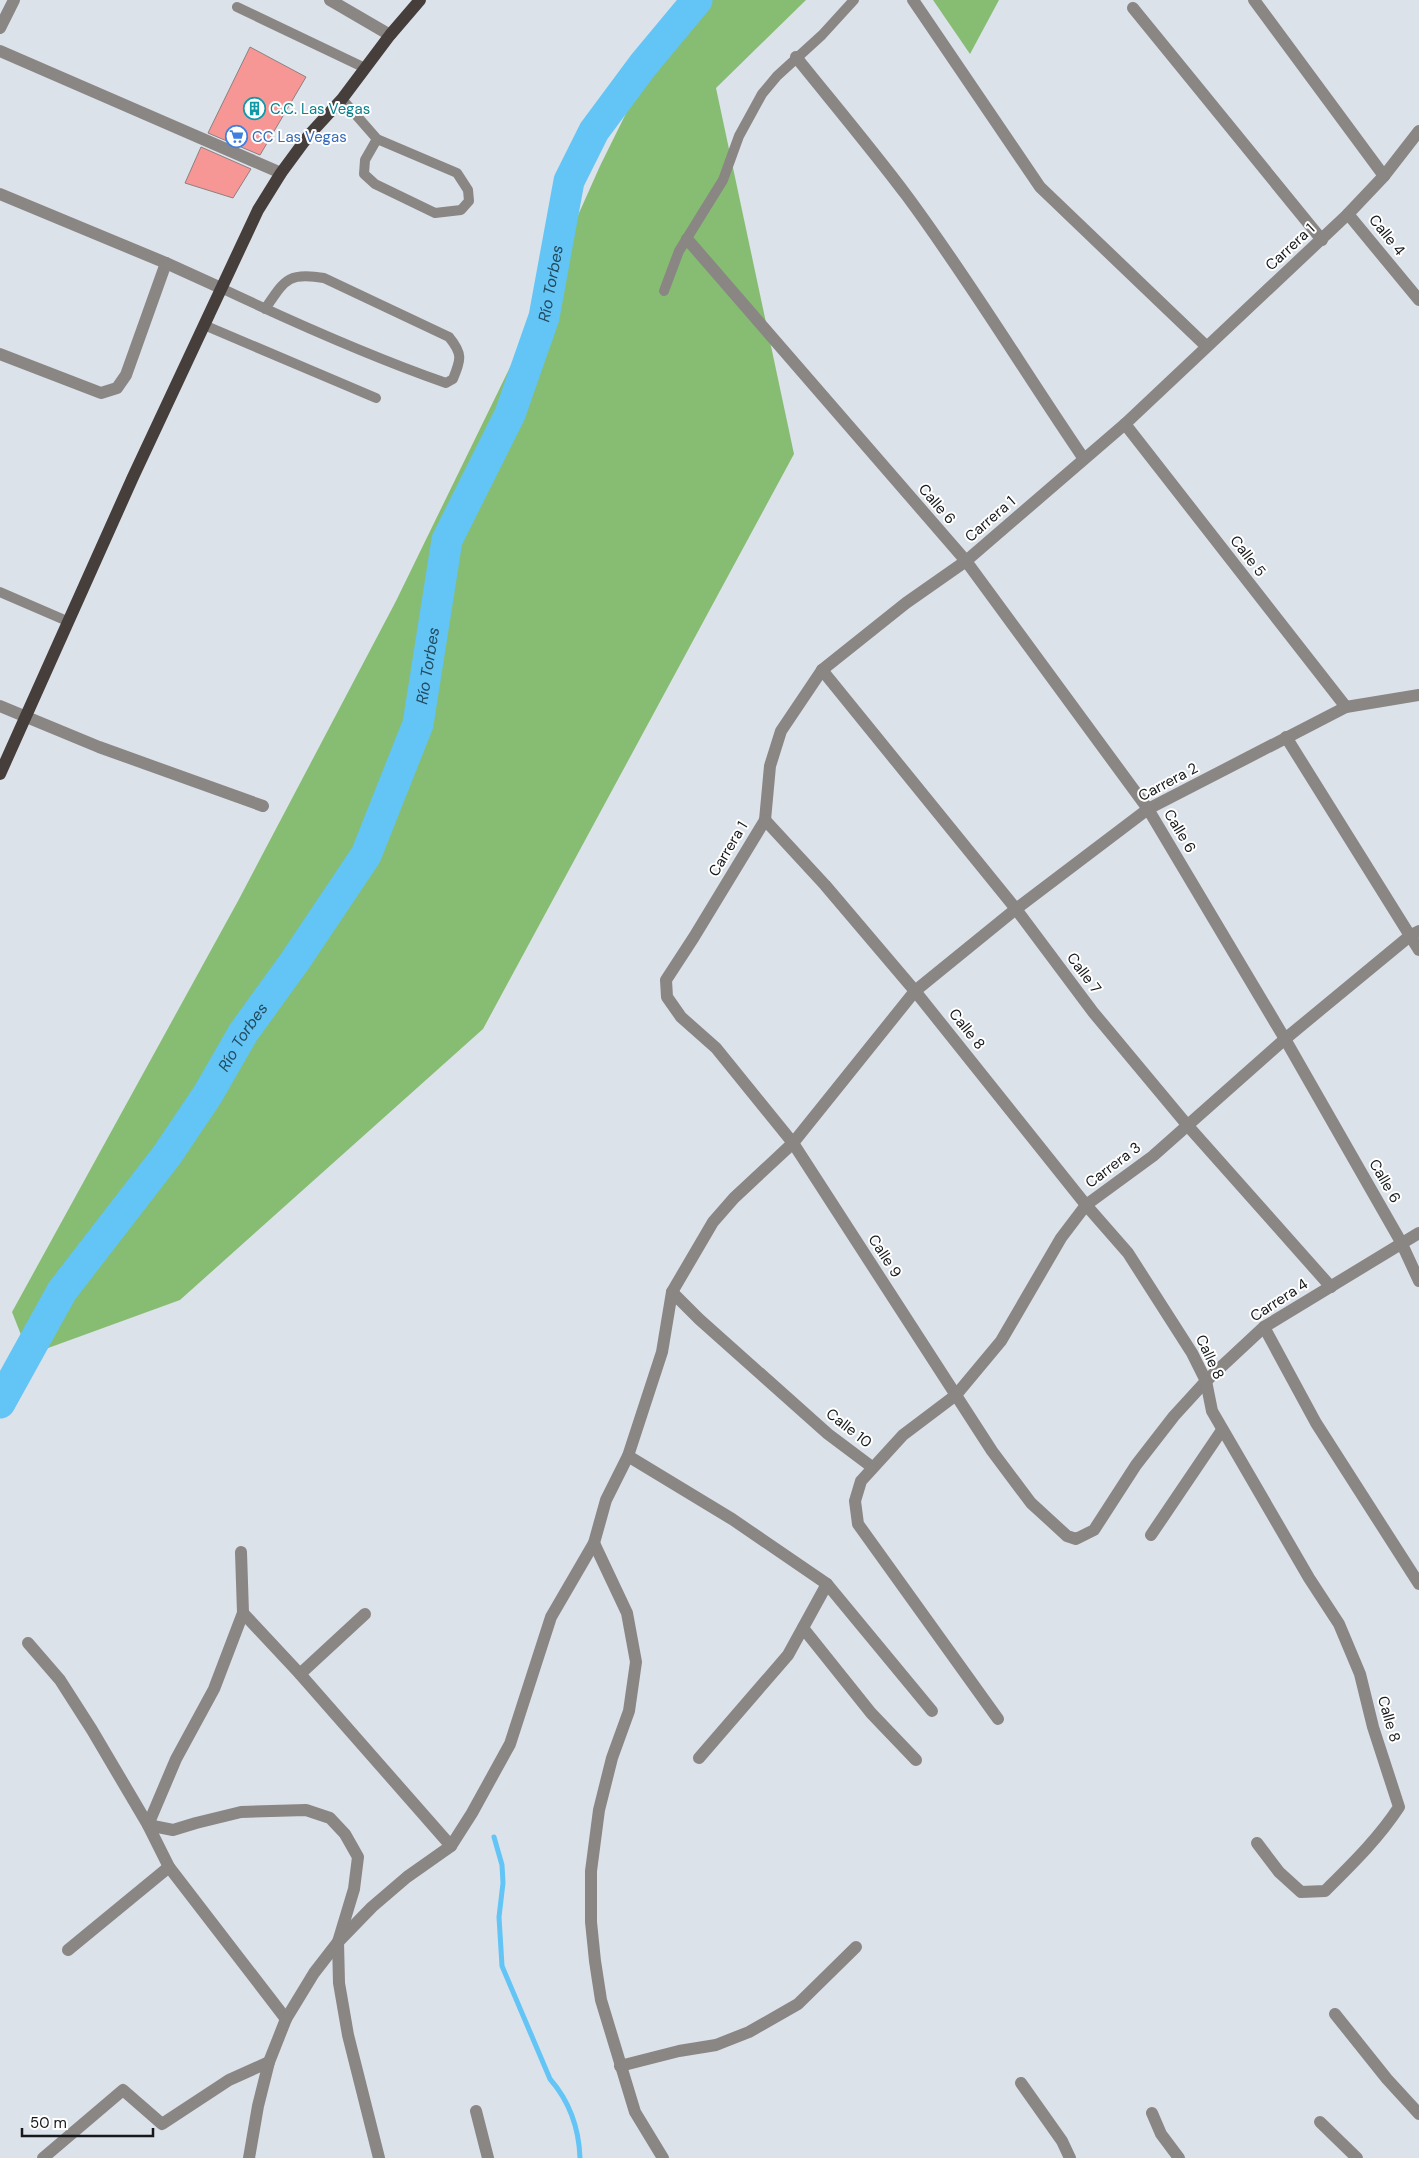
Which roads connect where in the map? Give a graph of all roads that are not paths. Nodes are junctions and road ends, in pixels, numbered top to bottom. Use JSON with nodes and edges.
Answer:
{"nodes":[{"id":1,"x":14,"y":0,"type":"edge"},
{"id":2,"x":330,"y":0,"type":"edge"},
{"id":3,"x":420,"y":0,"type":"edge"},
{"id":4,"x":854,"y":0,"type":"edge"},
{"id":5,"x":913,"y":0,"type":"edge"},
{"id":6,"x":1254,"y":0,"type":"edge"},
{"id":7,"x":237,"y":7,"type":"dead end"},
{"id":8,"x":1133,"y":8,"type":"dead end"},
{"id":9,"x":0,"y":28,"type":"edge"},
{"id":10,"x":390,"y":35,"type":"junction"},
{"id":11,"x":0,"y":50,"type":"edge"},
{"id":12,"x":796,"y":57,"type":"junction"},
{"id":13,"x":365,"y":68,"type":"junction"},
{"id":14,"x":342,"y":99,"type":"junction"},
{"id":15,"x":1419,"y":131,"type":"edge"},
{"id":16,"x":377,"y":139,"type":"junction"},
{"id":17,"x":281,"y":173,"type":"junction"},
{"id":18,"x":1384,"y":176,"type":"junction"},
{"id":19,"x":0,"y":194,"type":"edge"},
{"id":20,"x":1348,"y":214,"type":"junction"},
{"id":21,"x":687,"y":239,"type":"junction"},
{"id":22,"x":1322,"y":240,"type":"junction"},
{"id":23,"x":166,"y":263,"type":"junction"},
{"id":24,"x":221,"y":288,"type":"junction"},
{"id":25,"x":664,"y":291,"type":"dead end"},
{"id":26,"x":1419,"y":300,"type":"edge"},
{"id":27,"x":266,"y":309,"type":"junction"},
{"id":28,"x":204,"y":326,"type":"junction"},
{"id":29,"x":1206,"y":346,"type":"junction"},
{"id":30,"x":0,"y":354,"type":"edge"},
{"id":31,"x":376,"y":398,"type":"dead end"},
{"id":32,"x":1125,"y":424,"type":"junction"},
{"id":33,"x":1084,"y":459,"type":"junction"},
{"id":34,"x":966,"y":561,"type":"junction"},
{"id":35,"x":0,"y":592,"type":"edge"},
{"id":36,"x":67,"y":621,"type":"junction"},
{"id":37,"x":822,"y":670,"type":"junction"},
{"id":38,"x":1419,"y":696,"type":"edge"},
{"id":39,"x":0,"y":706,"type":"edge"},
{"id":40,"x":1346,"y":707,"type":"junction"},
{"id":41,"x":25,"y":717,"type":"junction"},
{"id":42,"x":1286,"y":738,"type":"junction"},
{"id":43,"x":0,"y":774,"type":"edge"},
{"id":44,"x":263,"y":806,"type":"dead end"},
{"id":45,"x":1148,"y":808,"type":"junction"},
{"id":46,"x":765,"y":820,"type":"junction"},
{"id":47,"x":1016,"y":909,"type":"junction"},
{"id":48,"x":1415,"y":933,"type":"edge"},
{"id":49,"x":1419,"y":950,"type":"edge"},
{"id":50,"x":666,"y":980,"type":"joint"},
{"id":51,"x":915,"y":991,"type":"junction"},
{"id":52,"x":1285,"y":1039,"type":"junction"},
{"id":53,"x":1188,"y":1126,"type":"junction"},
{"id":54,"x":793,"y":1143,"type":"junction"},
{"id":55,"x":1086,"y":1205,"type":"junction"},
{"id":56,"x":1419,"y":1233,"type":"edge"},
{"id":57,"x":1402,"y":1242,"type":"junction"},
{"id":58,"x":1419,"y":1281,"type":"edge"},
{"id":59,"x":1330,"y":1287,"type":"junction"},
{"id":60,"x":672,"y":1292,"type":"junction"},
{"id":61,"x":1264,"y":1327,"type":"junction"},
{"id":62,"x":1206,"y":1381,"type":"junction"},
{"id":63,"x":956,"y":1395,"type":"junction"},
{"id":64,"x":1222,"y":1430,"type":"junction"},
{"id":65,"x":628,"y":1456,"type":"junction"},
{"id":66,"x":872,"y":1467,"type":"junction"},
{"id":67,"x":1151,"y":1535,"type":"dead end"},
{"id":68,"x":1085,"y":1536,"type":"joint"},
{"id":69,"x":594,"y":1543,"type":"junction"},
{"id":70,"x":241,"y":1552,"type":"dead end"},
{"id":71,"x":827,"y":1584,"type":"junction"},
{"id":72,"x":1419,"y":1584,"type":"edge"},
{"id":73,"x":243,"y":1613,"type":"junction"},
{"id":74,"x":365,"y":1614,"type":"dead end"},
{"id":75,"x":802,"y":1628,"type":"junction"},
{"id":76,"x":28,"y":1642,"type":"dead end"},
{"id":77,"x":300,"y":1674,"type":"junction"},
{"id":78,"x":932,"y":1711,"type":"dead end"},
{"id":79,"x":998,"y":1719,"type":"dead end"},
{"id":80,"x":699,"y":1758,"type":"dead end"},
{"id":81,"x":916,"y":1760,"type":"dead end"},
{"id":82,"x":148,"y":1825,"type":"junction"},
{"id":83,"x":1257,"y":1843,"type":"dead end"},
{"id":84,"x":451,"y":1846,"type":"junction"},
{"id":85,"x":169,"y":1867,"type":"junction"},
{"id":86,"x":338,"y":1942,"type":"junction"},
{"id":87,"x":856,"y":1947,"type":"dead end"},
{"id":88,"x":68,"y":1950,"type":"dead end"},
{"id":89,"x":1335,"y":2014,"type":"dead end"},
{"id":90,"x":286,"y":2019,"type":"junction"},
{"id":91,"x":269,"y":2062,"type":"junction"},
{"id":92,"x":620,"y":2066,"type":"junction"},
{"id":93,"x":1021,"y":2083,"type":"dead end"},
{"id":94,"x":476,"y":2110,"type":"dead end"},
{"id":95,"x":1152,"y":2114,"type":"dead end"},
{"id":96,"x":1419,"y":2114,"type":"edge"},
{"id":97,"x":1320,"y":2122,"type":"dead end"},
{"id":98,"x":43,"y":2158,"type":"edge"},
{"id":99,"x":249,"y":2158,"type":"edge"},
{"id":100,"x":379,"y":2158,"type":"edge"},
{"id":101,"x":488,"y":2158,"type":"edge"},
{"id":102,"x":663,"y":2158,"type":"edge"},
{"id":103,"x":1070,"y":2158,"type":"edge"},
{"id":104,"x":1179,"y":2158,"type":"edge"},
{"id":105,"x":1357,"y":2158,"type":"edge"}],
"edges":[{"from":1,"to":9,"type":"street"},
{"from":2,"to":10,"type":"street"},
{"from":3,"to":10,"type":"main road"},
{"from":4,"to":12,"type":"lane"},
{"from":5,"to":29,"type":"street"},
{"from":6,"to":18,"type":"street"},
{"from":7,"to":13,"type":"lane"},
{"from":8,"to":22,"type":"street"},
{"from":10,"to":13,"type":"main road"},
{"from":11,"to":17,"type":"street"},
{"from":12,"to":21,"type":"lane"},
{"from":12,"to":33,"type":"street"},
{"from":13,"to":14,"type":"main road"},
{"from":14,"to":16,"type":"lane"},
{"from":14,"to":17,"type":"main road"},
{"from":15,"to":18,"type":"street","name":"Carrera 1"},
{"from":16,"to":16,"type":"lane"},
{"from":17,"to":24,"type":"main road"},
{"from":18,"to":20,"type":"street","name":"Carrera 1"},
{"from":19,"to":23,"type":"street"},
{"from":20,"to":22,"type":"street","name":"Carrera 1"},
{"from":20,"to":26,"type":"street","name":"Calle 4"},
{"from":21,"to":25,"type":"lane"},
{"from":21,"to":34,"type":"street","name":"Calle 6"},
{"from":22,"to":29,"type":"street","name":"Carrera 1"},
{"from":23,"to":24,"type":"street"},
{"from":23,"to":30,"type":"street"},
{"from":24,"to":27,"type":"lane"},
{"from":24,"to":28,"type":"main road"},
{"from":27,"to":27,"type":"lane"},
{"from":28,"to":31,"type":"lane"},
{"from":28,"to":36,"type":"main road"},
{"from":29,"to":32,"type":"street","name":"Carrera 1"},
{"from":32,"to":33,"type":"street","name":"Carrera 1"},
{"from":32,"to":40,"type":"street","name":"Calle 5"},
{"from":33,"to":34,"type":"street","name":"Carrera 1"},
{"from":34,"to":37,"type":"street","name":"Carrera 1"},
{"from":34,"to":45,"type":"street","name":"Calle 6"},
{"from":35,"to":36,"type":"lane"},
{"from":36,"to":41,"type":"main road"},
{"from":37,"to":46,"type":"street","name":"Carrera 1"},
{"from":37,"to":47,"type":"street","name":"Calle 7"},
{"from":38,"to":40,"type":"street","name":"Carrera 2"},
{"from":39,"to":41,"type":"street"},
{"from":40,"to":42,"type":"street","name":"Carrera 2"},
{"from":41,"to":43,"type":"main road"},
{"from":41,"to":44,"type":"street"},
{"from":42,"to":45,"type":"street","name":"Carrera 2"},
{"from":42,"to":48,"type":"street"},
{"from":45,"to":47,"type":"street","name":"Carrera 2"},
{"from":45,"to":52,"type":"street","name":"Calle 6"},
{"from":46,"to":50,"type":"street","name":"Carrera 1"},
{"from":46,"to":51,"type":"street","name":"Calle 8"},
{"from":47,"to":51,"type":"street","name":"Carrera 2"},
{"from":47,"to":53,"type":"street","name":"Calle 7"},
{"from":48,"to":49,"type":"street"},
{"from":48,"to":52,"type":"street","name":"Carrera 3"},
{"from":50,"to":54,"type":"street","name":"Calle 9"},
{"from":51,"to":54,"type":"street","name":"Carrera 2"},
{"from":51,"to":55,"type":"street","name":"Calle 8"},
{"from":52,"to":53,"type":"street","name":"Carrera 3"},
{"from":52,"to":57,"type":"street","name":"Calle 6"},
{"from":53,"to":55,"type":"street","name":"Carrera 3"},
{"from":53,"to":59,"type":"street","name":"Calle 7"},
{"from":54,"to":60,"type":"street","name":"Carrera 2"},
{"from":54,"to":63,"type":"street","name":"Calle 9"},
{"from":55,"to":62,"type":"street","name":"Calle 8"},
{"from":55,"to":63,"type":"street","name":"Carrera 3"},
{"from":56,"to":57,"type":"street","name":"Carrera 4"},
{"from":57,"to":58,"type":"street","name":"Calle 6"},
{"from":57,"to":59,"type":"street","name":"Carrera 4"},
{"from":59,"to":61,"type":"street","name":"Carrera 4"},
{"from":60,"to":65,"type":"street"},
{"from":60,"to":66,"type":"street","name":"Calle 10"},
{"from":61,"to":62,"type":"street","name":"Carrera 4"},
{"from":61,"to":72,"type":"street"},
{"from":62,"to":64,"type":"street","name":"Calle 8"},
{"from":62,"to":68,"type":"street","name":"Carrera 4"},
{"from":63,"to":66,"type":"street","name":"Carrera 3"},
{"from":63,"to":68,"type":"street","name":"Calle 9"},
{"from":64,"to":67,"type":"street"},
{"from":64,"to":83,"type":"street","name":"Calle 8"},
{"from":65,"to":69,"type":"street"},
{"from":65,"to":71,"type":"street"},
{"from":66,"to":79,"type":"street","name":"Calle 10"},
{"from":69,"to":84,"type":"street"},
{"from":69,"to":92,"type":"street"},
{"from":70,"to":73,"type":"street"},
{"from":71,"to":75,"type":"street"},
{"from":71,"to":78,"type":"street"},
{"from":73,"to":77,"type":"street"},
{"from":73,"to":82,"type":"street"},
{"from":74,"to":77,"type":"street"},
{"from":75,"to":80,"type":"street"},
{"from":75,"to":81,"type":"street"},
{"from":76,"to":82,"type":"street"},
{"from":77,"to":84,"type":"street"},
{"from":82,"to":85,"type":"street"},
{"from":82,"to":86,"type":"street"},
{"from":84,"to":86,"type":"street"},
{"from":85,"to":88,"type":"street"},
{"from":85,"to":90,"type":"street"},
{"from":86,"to":90,"type":"street"},
{"from":86,"to":100,"type":"street"},
{"from":87,"to":92,"type":"street"},
{"from":89,"to":96,"type":"street"},
{"from":90,"to":91,"type":"street"},
{"from":91,"to":98,"type":"street"},
{"from":91,"to":99,"type":"street"},
{"from":92,"to":102,"type":"street"},
{"from":93,"to":103,"type":"street"},
{"from":94,"to":101,"type":"street"},
{"from":95,"to":104,"type":"street"},
{"from":97,"to":105,"type":"street"}]}
